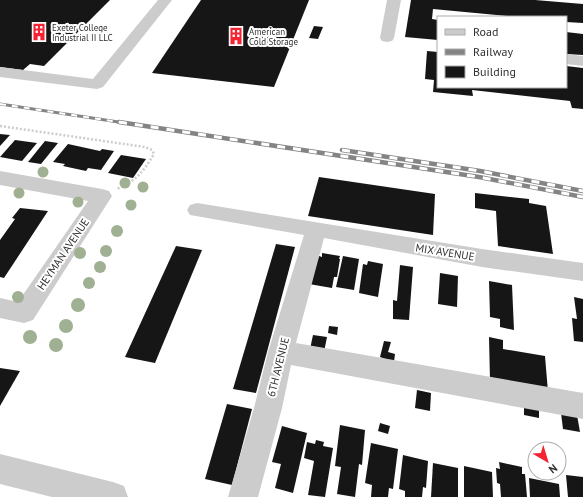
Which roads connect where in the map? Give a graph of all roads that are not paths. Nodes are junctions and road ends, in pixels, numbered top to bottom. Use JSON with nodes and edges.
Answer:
{"nodes":[{"id":1,"x":165,"y":0,"type":"edge"},
{"id":2,"x":394,"y":0,"type":"edge"},
{"id":3,"x":387,"y":38,"type":"dead end"},
{"id":4,"x":567,"y":59,"type":"edge"},
{"id":5,"x":583,"y":61,"type":"edge"},
{"id":6,"x":0,"y":72,"type":"edge"},
{"id":7,"x":4,"y":184,"type":"edge"},
{"id":8,"x":197,"y":210,"type":"dead end"},
{"id":9,"x":314,"y":234,"type":"junction"},
{"id":10,"x":583,"y":272,"type":"edge"},
{"id":11,"x":0,"y":308,"type":"edge"},
{"id":12,"x":281,"y":352,"type":"junction"},
{"id":13,"x":583,"y":406,"type":"edge"},
{"id":14,"x":0,"y":469,"type":"edge"},
{"id":15,"x":113,"y":497,"type":"edge"},
{"id":16,"x":243,"y":497,"type":"edge"}],
"edges":[{"from":1,"to":6,"type":"street"},
{"from":2,"to":3,"type":"street"},
{"from":4,"to":5,"type":"street"},
{"from":7,"to":11,"type":"street","name":"HEYMAN AVENUE"},
{"from":8,"to":9,"type":"street","name":"MIX AVENUE"},
{"from":9,"to":10,"type":"street","name":"MIX AVENUE"},
{"from":9,"to":12,"type":"street","name":"6TH AVENUE"},
{"from":12,"to":13,"type":"street"},
{"from":12,"to":16,"type":"street","name":"6TH AVENUE"},
{"from":14,"to":15,"type":"street"}]}
